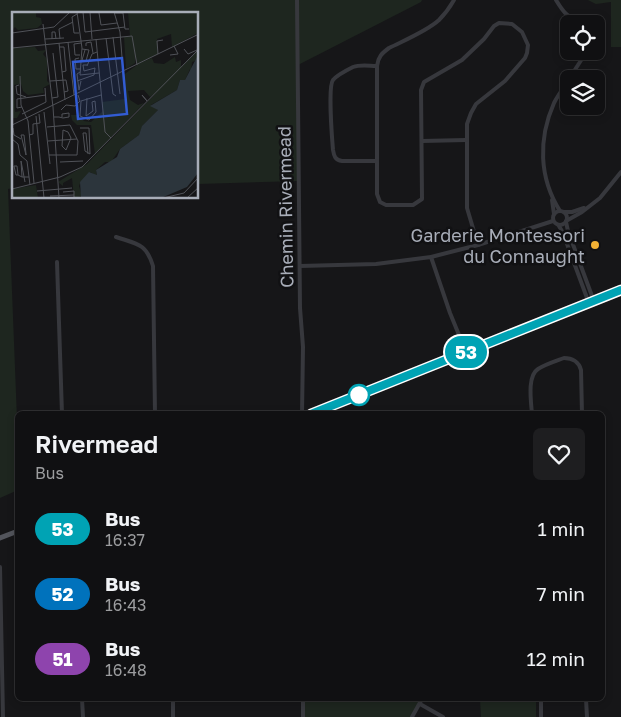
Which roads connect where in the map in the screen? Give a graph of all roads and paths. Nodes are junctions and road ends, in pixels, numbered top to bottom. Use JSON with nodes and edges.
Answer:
{"nodes":[{"id":1,"x":297,"y":0,"type":"edge"},
{"id":2,"x":454,"y":0,"type":"edge"},
{"id":3,"x":556,"y":0,"type":"edge"},
{"id":4,"x":567,"y":15,"type":"edge"},
{"id":5,"x":377,"y":66,"type":"junction"},
{"id":6,"x":560,"y":93,"type":"edge"},
{"id":7,"x":466,"y":140,"type":"junction"},
{"id":8,"x":422,"y":141,"type":"junction"},
{"id":9,"x":377,"y":161,"type":"junction"},
{"id":10,"x":621,"y":172,"type":"edge"},
{"id":11,"x":551,"y":195,"type":"junction"},
{"id":12,"x":588,"y":207,"type":"junction"},
{"id":13,"x":561,"y":212,"type":"junction"},
{"id":14,"x":554,"y":214,"type":"junction"},
{"id":15,"x":553,"y":221,"type":"junction"},
{"id":16,"x":566,"y":222,"type":"junction"},
{"id":17,"x":559,"y":226,"type":"junction"},
{"id":18,"x":116,"y":237,"type":"dead end"},
{"id":19,"x":478,"y":245,"type":"junction"},
{"id":20,"x":431,"y":257,"type":"junction"},
{"id":21,"x":57,"y":262,"type":"dead end"},
{"id":22,"x":300,"y":266,"type":"junction"},
{"id":23,"x":621,"y":290,"type":"edge"},
{"id":24,"x":592,"y":302,"type":"junction"},
{"id":25,"x":466,"y":352,"type":"junction"},
{"id":26,"x":62,"y":411,"type":"edge"},
{"id":27,"x":155,"y":411,"type":"edge"},
{"id":28,"x":302,"y":411,"type":"edge"},
{"id":29,"x":318,"y":411,"type":"edge"},
{"id":30,"x":532,"y":411,"type":"edge"},
{"id":31,"x":582,"y":411,"type":"edge"},
{"id":32,"x":15,"y":532,"type":"edge"},
{"id":33,"x":0,"y":538,"type":"edge"},
{"id":34,"x":0,"y":567,"type":"edge"},
{"id":35,"x":82,"y":701,"type":"edge"},
{"id":36,"x":172,"y":701,"type":"edge"},
{"id":37,"x":303,"y":701,"type":"edge"},
{"id":38,"x":421,"y":701,"type":"edge"},
{"id":39,"x":541,"y":701,"type":"edge"},
{"id":40,"x":586,"y":701,"type":"edge"},
{"id":41,"x":420,"y":704,"type":"junction"},
{"id":42,"x":2,"y":717,"type":"edge"},
{"id":43,"x":83,"y":717,"type":"edge"},
{"id":44,"x":173,"y":717,"type":"edge"},
{"id":45,"x":303,"y":717,"type":"edge"},
{"id":46,"x":412,"y":717,"type":"edge"},
{"id":47,"x":443,"y":717,"type":"edge"},
{"id":48,"x":541,"y":717,"type":"edge"},
{"id":49,"x":587,"y":717,"type":"edge"}],
"edges":[{"from":1,"to":22,"type":"street","name":"Chemin Rivermead"},
{"from":2,"to":5,"type":"street"},
{"from":3,"to":4,"type":"street"},
{"from":5,"to":9,"type":"street"},
{"from":5,"to":9,"type":"street"},
{"from":6,"to":11,"type":"street"},
{"from":7,"to":8,"type":"street"},
{"from":7,"to":8,"type":"street"},
{"from":7,"to":19,"type":"street"},
{"from":8,"to":9,"type":"street"},
{"from":10,"to":12,"type":"street"},
{"from":11,"to":13,"type":"street"},
{"from":11,"to":14,"type":"street"},
{"from":12,"to":13,"type":"street"},
{"from":12,"to":16,"type":"street"},
{"from":13,"to":14,"type":"street"},
{"from":13,"to":16,"type":"street"},
{"from":14,"to":15,"type":"street"},
{"from":15,"to":17,"type":"street"},
{"from":15,"to":19,"type":"street"},
{"from":16,"to":17,"type":"street"},
{"from":16,"to":24,"type":"street"},
{"from":17,"to":24,"type":"street"},
{"from":18,"to":27,"type":"street"},
{"from":19,"to":20,"type":"street"},
{"from":20,"to":22,"type":"street"},
{"from":20,"to":25,"type":"street"},
{"from":21,"to":26,"type":"street"},
{"from":22,"to":28,"type":"street","name":"Chemin Rivermead"},
{"from":23,"to":24,"type":"main road"},
{"from":24,"to":25,"type":"main road"},
{"from":25,"to":29,"type":"main road"},
{"from":30,"to":31,"type":"street"},
{"from":32,"to":33,"type":"main road"},
{"from":34,"to":42,"type":"street"},
{"from":35,"to":43,"type":"street"},
{"from":36,"to":44,"type":"street"},
{"from":37,"to":45,"type":"street"},
{"from":38,"to":41,"type":"street"},
{"from":39,"to":48,"type":"street"},
{"from":40,"to":49,"type":"street"},
{"from":41,"to":46,"type":"street"},
{"from":41,"to":47,"type":"street"}]}
